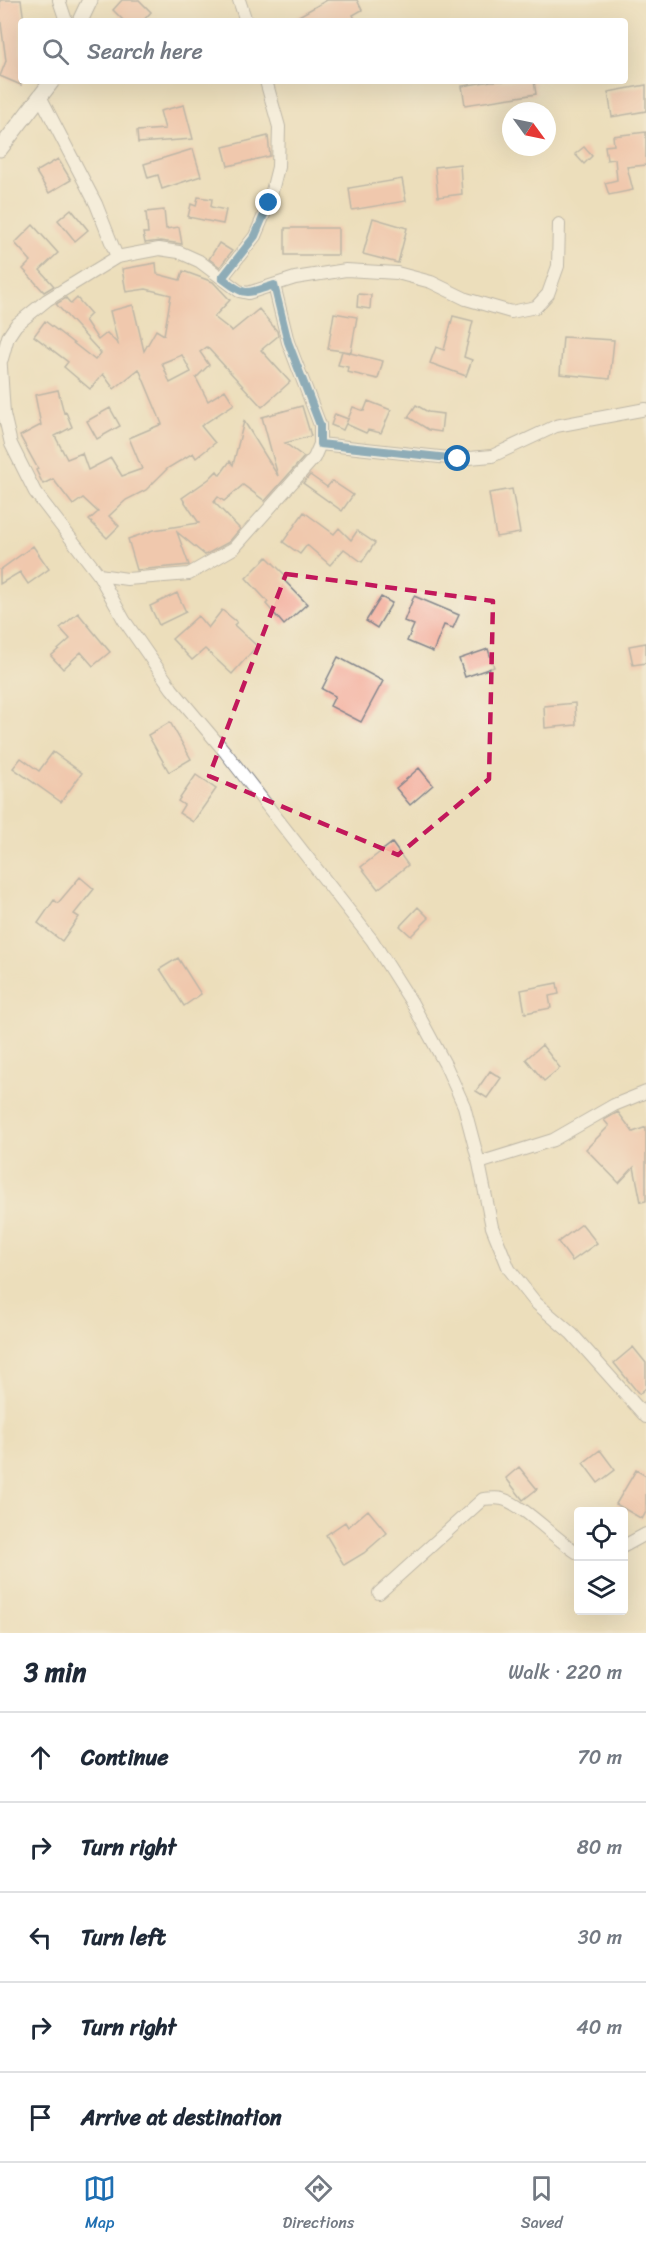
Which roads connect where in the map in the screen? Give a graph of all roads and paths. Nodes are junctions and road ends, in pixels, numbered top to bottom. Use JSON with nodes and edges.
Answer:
{"nodes":[{"id":1,"x":60,"y":0,"type":"edge"},
{"id":2,"x":90,"y":0,"type":"edge"},
{"id":3,"x":239,"y":0,"type":"edge"},
{"id":4,"x":65,"y":18,"type":"edge"},
{"id":5,"x":81,"y":18,"type":"edge"},
{"id":6,"x":245,"y":18,"type":"edge"},
{"id":7,"x":50,"y":84,"type":"edge"},
{"id":8,"x":267,"y":84,"type":"edge"},
{"id":9,"x":41,"y":98,"type":"junction"},
{"id":10,"x":0,"y":149,"type":"edge"},
{"id":11,"x":559,"y":224,"type":"dead end"},
{"id":12,"x":117,"y":257,"type":"junction"},
{"id":13,"x":222,"y":278,"type":"junction"},
{"id":14,"x":274,"y":285,"type":"junction"},
{"id":15,"x":1,"y":355,"type":"edge"},
{"id":16,"x":646,"y":409,"type":"edge"},
{"id":17,"x":2,"y":416,"type":"edge"},
{"id":18,"x":320,"y":444,"type":"junction"},
{"id":19,"x":99,"y":575,"type":"junction"},
{"id":20,"x":646,"y":1092,"type":"edge"},
{"id":21,"x":479,"y":1163,"type":"junction"},
{"id":22,"x":646,"y":1417,"type":"edge"},
{"id":23,"x":646,"y":1534,"type":"edge"},
{"id":24,"x":628,"y":1544,"type":"edge"},
{"id":25,"x":574,"y":1550,"type":"edge"},
{"id":26,"x":379,"y":1593,"type":"dead end"}],
"edges":[{"from":1,"to":4,"type":"street"},
{"from":2,"to":5,"type":"street"},
{"from":3,"to":6,"type":"street"},
{"from":7,"to":9,"type":"street"},
{"from":8,"to":13,"type":"street"},
{"from":9,"to":10,"type":"street"},
{"from":9,"to":12,"type":"street"},
{"from":11,"to":14,"type":"street"},
{"from":12,"to":13,"type":"street"},
{"from":12,"to":15,"type":"street"},
{"from":13,"to":14,"type":"street"},
{"from":14,"to":18,"type":"street"},
{"from":15,"to":17,"type":"street"},
{"from":16,"to":18,"type":"street"},
{"from":17,"to":19,"type":"street"},
{"from":18,"to":19,"type":"street"},
{"from":19,"to":21,"type":"street"},
{"from":20,"to":21,"type":"street"},
{"from":21,"to":22,"type":"street"},
{"from":23,"to":24,"type":"street"},
{"from":25,"to":26,"type":"street"}]}
